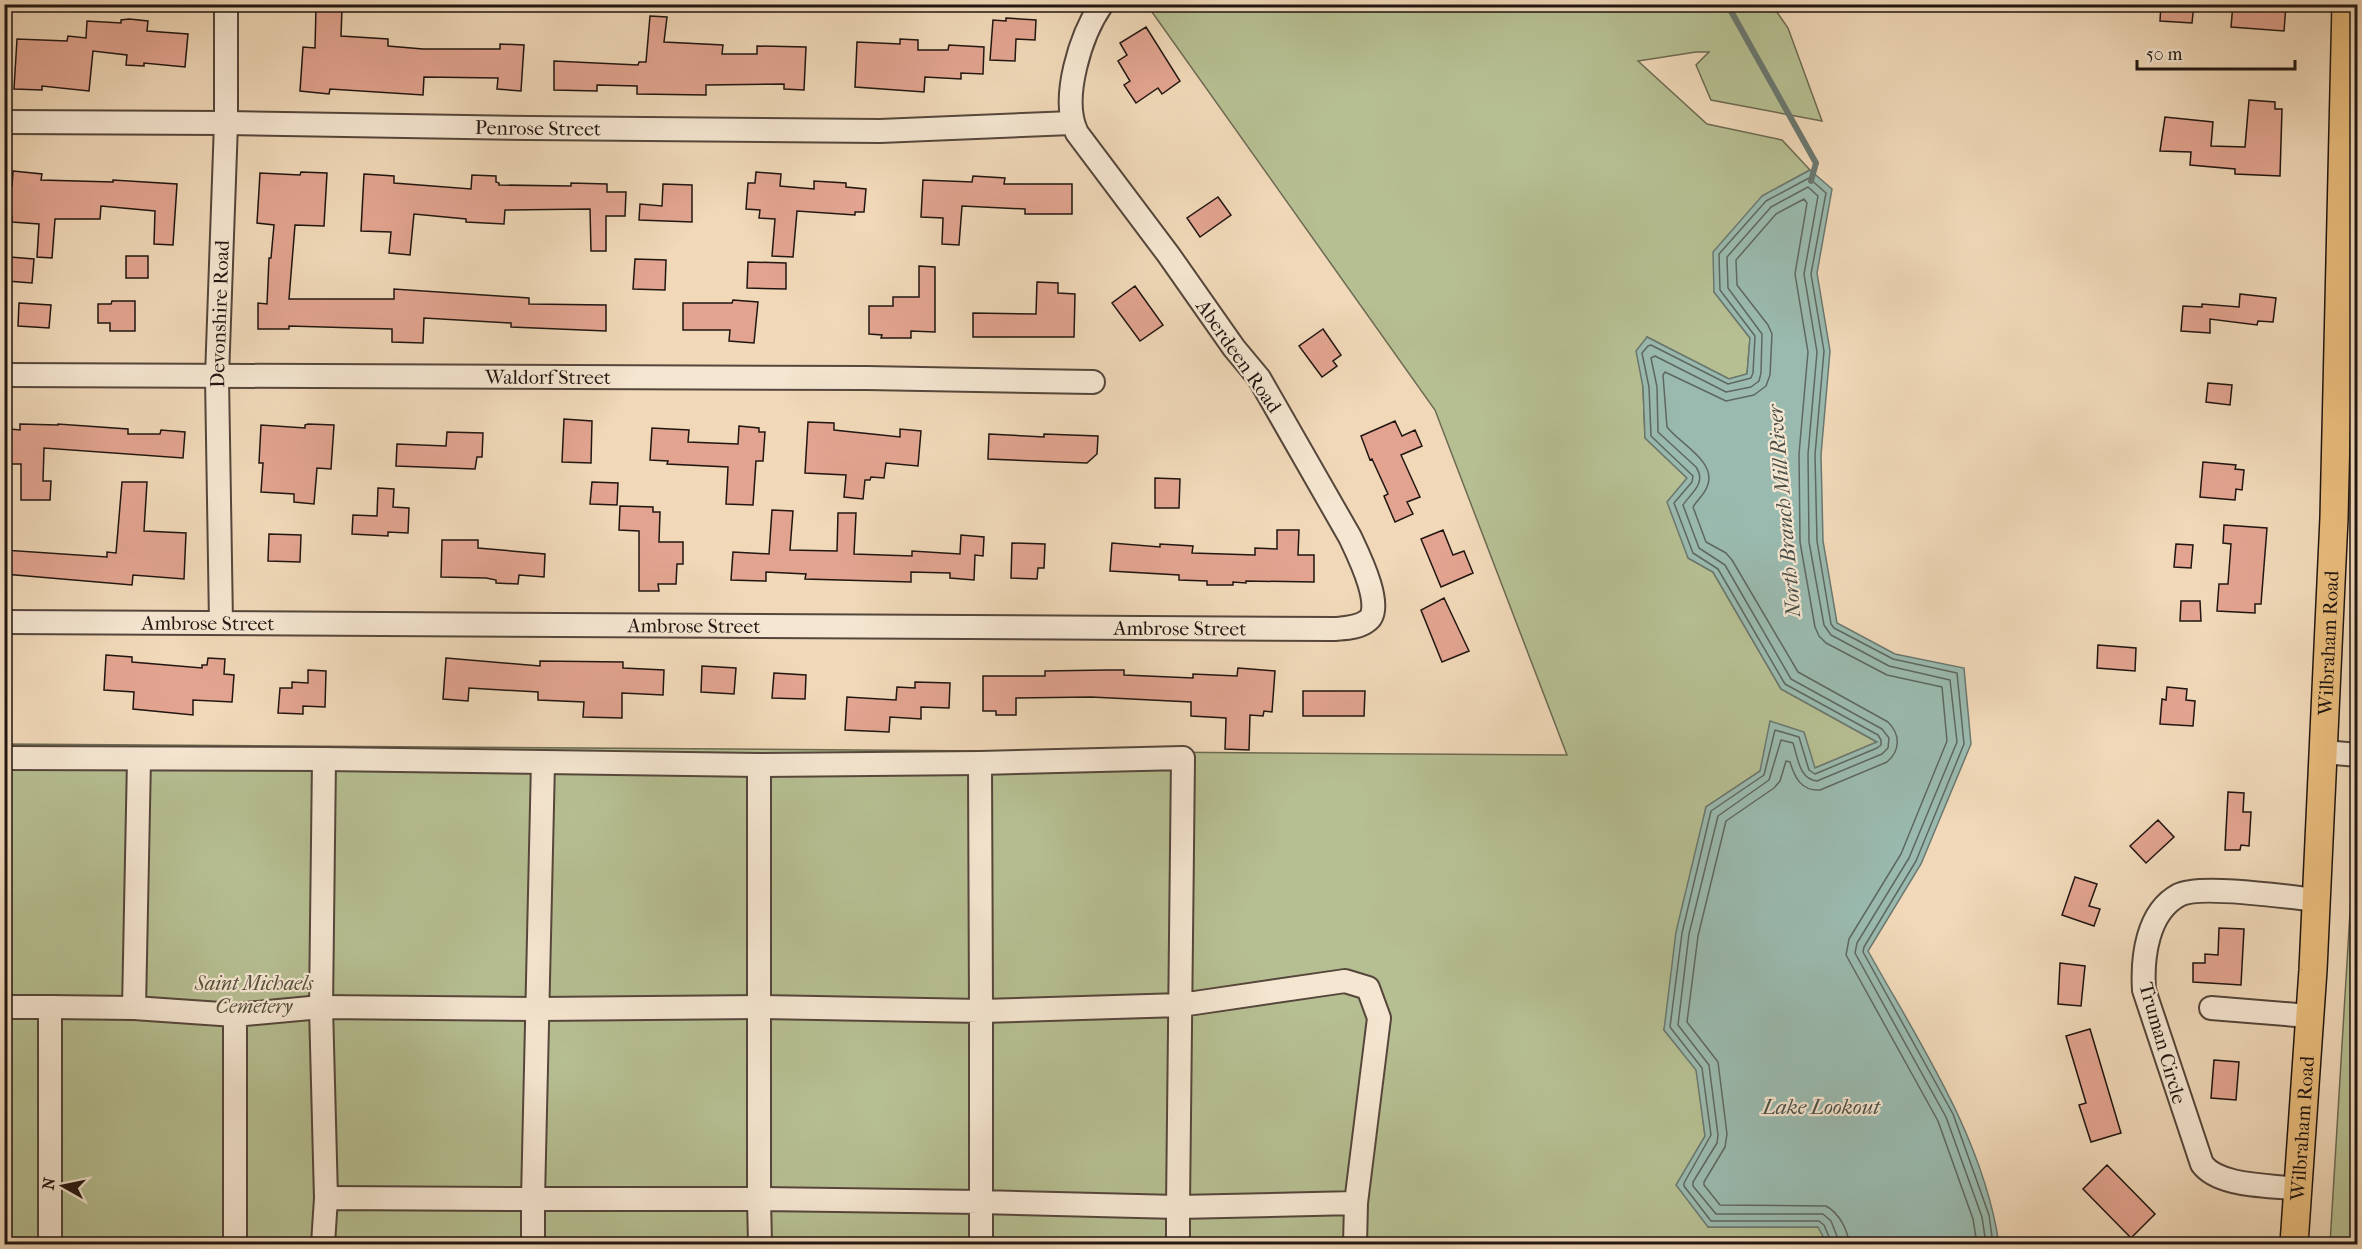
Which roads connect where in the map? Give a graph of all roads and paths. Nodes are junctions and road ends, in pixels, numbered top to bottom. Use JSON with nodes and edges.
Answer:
{"nodes":[{"id":1,"x":226,"y":4,"type":"edge"},
{"id":2,"x":1102,"y":4,"type":"edge"},
{"id":3,"x":2346,"y":4,"type":"edge"},
{"id":4,"x":2351,"y":68,"type":"edge"},
{"id":5,"x":4,"y":122,"type":"edge"},
{"id":6,"x":226,"y":123,"type":"junction"},
{"id":7,"x":1072,"y":123,"type":"junction"},
{"id":8,"x":2349,"y":306,"type":"edge"},
{"id":9,"x":4,"y":375,"type":"edge"},
{"id":10,"x":217,"y":377,"type":"junction"},
{"id":11,"x":1093,"y":382,"type":"dead end"},
{"id":12,"x":1373,"y":607,"type":"joint"},
{"id":13,"x":4,"y":622,"type":"edge"},
{"id":14,"x":221,"y":623,"type":"junction"},
{"id":15,"x":2324,"y":753,"type":"junction"},
{"id":16,"x":2358,"y":755,"type":"edge"},
{"id":17,"x":4,"y":758,"type":"edge"},
{"id":18,"x":139,"y":759,"type":"junction"},
{"id":19,"x":324,"y":759,"type":"junction"},
{"id":20,"x":543,"y":762,"type":"junction"},
{"id":21,"x":980,"y":763,"type":"junction"},
{"id":22,"x":759,"y":765,"type":"junction"},
{"id":23,"x":2316,"y":900,"type":"junction"},
{"id":24,"x":1181,"y":1005,"type":"junction"},
{"id":25,"x":4,"y":1007,"type":"edge"},
{"id":26,"x":50,"y":1007,"type":"junction"},
{"id":27,"x":321,"y":1007,"type":"junction"},
{"id":28,"x":760,"y":1007,"type":"junction"},
{"id":29,"x":135,"y":1008,"type":"junction"},
{"id":30,"x":2211,"y":1008,"type":"dead end"},
{"id":31,"x":538,"y":1010,"type":"junction"},
{"id":32,"x":981,"y":1011,"type":"junction"},
{"id":33,"x":236,"y":1015,"type":"junction"},
{"id":34,"x":2309,"y":1016,"type":"junction"},
{"id":35,"x":2297,"y":1189,"type":"junction"},
{"id":36,"x":326,"y":1198,"type":"junction"},
{"id":37,"x":533,"y":1199,"type":"junction"},
{"id":38,"x":759,"y":1199,"type":"junction"},
{"id":39,"x":981,"y":1202,"type":"junction"},
{"id":40,"x":1356,"y":1203,"type":"junction"},
{"id":41,"x":1178,"y":1207,"type":"junction"},
{"id":42,"x":50,"y":1245,"type":"edge"},
{"id":43,"x":235,"y":1245,"type":"edge"},
{"id":44,"x":323,"y":1245,"type":"edge"},
{"id":45,"x":533,"y":1245,"type":"edge"},
{"id":46,"x":760,"y":1245,"type":"edge"},
{"id":47,"x":981,"y":1245,"type":"edge"},
{"id":48,"x":1178,"y":1245,"type":"edge"},
{"id":49,"x":1355,"y":1245,"type":"edge"},
{"id":50,"x":2294,"y":1245,"type":"edge"}],
"edges":[{"from":1,"to":6,"type":"street","name":"Devonshire Road"},
{"from":2,"to":7,"type":"street"},
{"from":3,"to":4,"type":"main road","name":"Wilbraham Road"},
{"from":4,"to":8,"type":"main road","name":"Wilbraham Road"},
{"from":5,"to":6,"type":"street","name":"Penrose Street"},
{"from":6,"to":7,"type":"street","name":"Penrose Street"},
{"from":6,"to":10,"type":"street","name":"Devonshire Road"},
{"from":7,"to":12,"type":"street","name":"Aberdeen Road"},
{"from":8,"to":15,"type":"main road","name":"Wilbraham Road"},
{"from":9,"to":10,"type":"street","name":"Waldorf Street"},
{"from":10,"to":11,"type":"street","name":"Waldorf Street"},
{"from":10,"to":14,"type":"street","name":"Devonshire Road"},
{"from":12,"to":14,"type":"street","name":"Ambrose Street"},
{"from":13,"to":14,"type":"street","name":"Ambrose Street"},
{"from":15,"to":16,"type":"street"},
{"from":15,"to":23,"type":"main road","name":"Wilbraham Road"},
{"from":17,"to":18,"type":"street"},
{"from":18,"to":19,"type":"street"},
{"from":18,"to":29,"type":"street"},
{"from":19,"to":20,"type":"street"},
{"from":19,"to":27,"type":"street"},
{"from":20,"to":22,"type":"street"},
{"from":20,"to":31,"type":"street"},
{"from":21,"to":22,"type":"street"},
{"from":21,"to":24,"type":"street"},
{"from":21,"to":32,"type":"street"},
{"from":22,"to":28,"type":"street"},
{"from":23,"to":34,"type":"main road","name":"Wilbraham Road"},
{"from":23,"to":35,"type":"street","name":"Truman Circle"},
{"from":24,"to":32,"type":"street"},
{"from":24,"to":40,"type":"street"},
{"from":24,"to":41,"type":"street"},
{"from":25,"to":26,"type":"street"},
{"from":26,"to":29,"type":"street"},
{"from":26,"to":42,"type":"street"},
{"from":27,"to":31,"type":"street"},
{"from":27,"to":33,"type":"street"},
{"from":27,"to":36,"type":"street"},
{"from":28,"to":31,"type":"street"},
{"from":28,"to":32,"type":"street"},
{"from":28,"to":38,"type":"street"},
{"from":29,"to":33,"type":"street"},
{"from":30,"to":34,"type":"street"},
{"from":31,"to":37,"type":"street"},
{"from":32,"to":39,"type":"street"},
{"from":33,"to":43,"type":"street"},
{"from":34,"to":35,"type":"main road","name":"Wilbraham Road"},
{"from":35,"to":50,"type":"main road","name":"Wilbraham Road"},
{"from":36,"to":37,"type":"street"},
{"from":36,"to":44,"type":"street"},
{"from":37,"to":38,"type":"street"},
{"from":37,"to":45,"type":"street"},
{"from":38,"to":39,"type":"street"},
{"from":38,"to":46,"type":"street"},
{"from":39,"to":41,"type":"street"},
{"from":39,"to":47,"type":"street"},
{"from":40,"to":41,"type":"street"},
{"from":40,"to":49,"type":"street"},
{"from":41,"to":48,"type":"street"}]}
